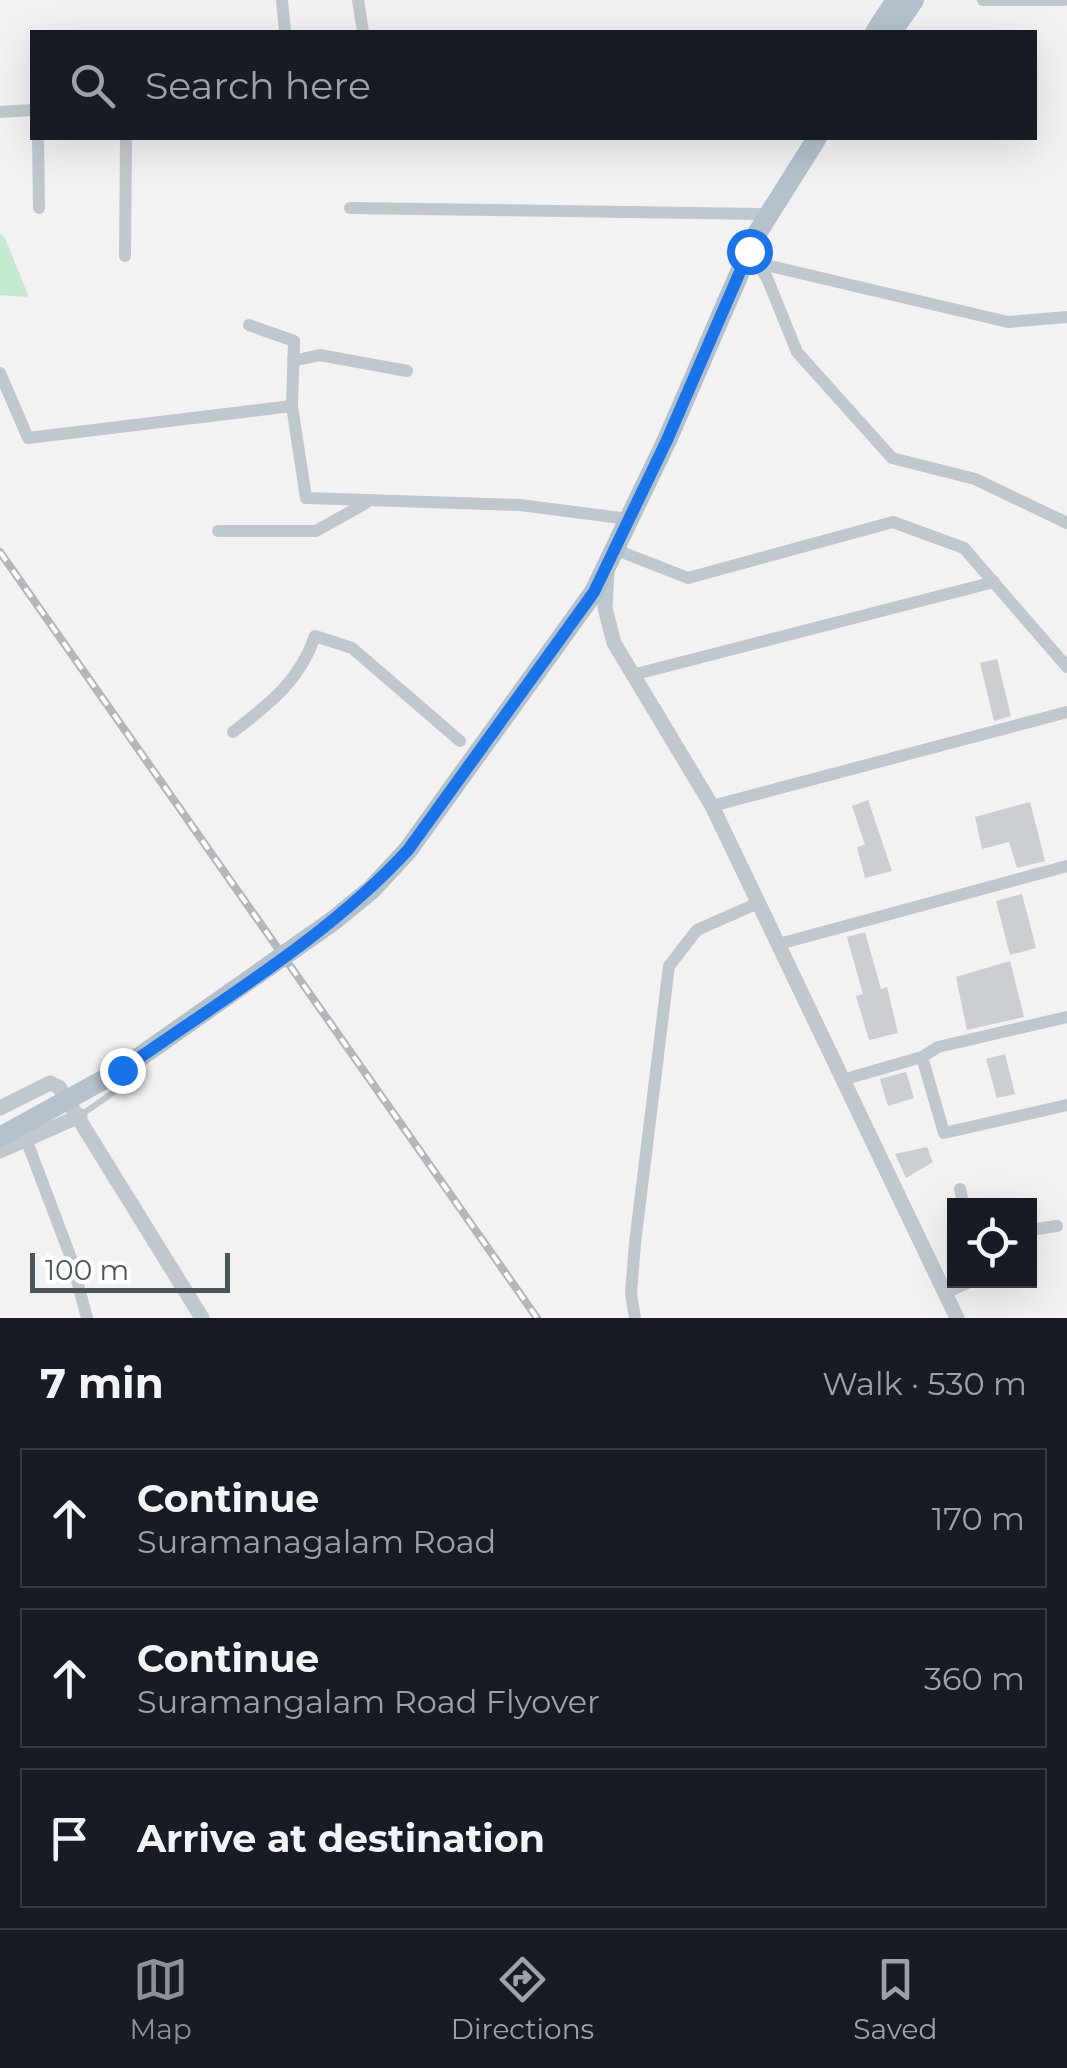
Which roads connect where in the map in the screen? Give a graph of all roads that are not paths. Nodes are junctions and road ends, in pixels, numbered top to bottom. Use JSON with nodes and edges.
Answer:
{"nodes":[{"id":1,"x":282,"y":0,"type":"edge"},
{"id":2,"x":358,"y":0,"type":"edge"},
{"id":3,"x":896,"y":0,"type":"edge"},
{"id":4,"x":914,"y":0,"type":"edge"},
{"id":5,"x":983,"y":0,"type":"edge"},
{"id":6,"x":1064,"y":0,"type":"edge"},
{"id":7,"x":286,"y":30,"type":"edge"},
{"id":8,"x":363,"y":30,"type":"edge"},
{"id":9,"x":876,"y":30,"type":"edge"},
{"id":10,"x":893,"y":30,"type":"edge"},
{"id":11,"x":30,"y":110,"type":"edge"},
{"id":12,"x":0,"y":112,"type":"edge"},
{"id":13,"x":38,"y":140,"type":"edge"},
{"id":14,"x":126,"y":140,"type":"edge"},
{"id":15,"x":815,"y":140,"type":"edge"},
{"id":16,"x":38,"y":208,"type":"dead end"},
{"id":17,"x":350,"y":208,"type":"dead end"},
{"id":18,"x":768,"y":214,"type":"junction"},
{"id":19,"x":125,"y":256,"type":"dead end"},
{"id":20,"x":753,"y":257,"type":"junction"},
{"id":21,"x":1067,"y":316,"type":"edge"},
{"id":22,"x":249,"y":324,"type":"dead end"},
{"id":23,"x":293,"y":362,"type":"junction"},
{"id":24,"x":407,"y":371,"type":"dead end"},
{"id":25,"x":0,"y":373,"type":"edge"},
{"id":26,"x":292,"y":406,"type":"junction"},
{"id":27,"x":366,"y":503,"type":"junction"},
{"id":28,"x":629,"y":518,"type":"junction"},
{"id":29,"x":1067,"y":523,"type":"edge"},
{"id":30,"x":218,"y":531,"type":"dead end"},
{"id":31,"x":611,"y":554,"type":"junction"},
{"id":32,"x":994,"y":582,"type":"junction"},
{"id":33,"x":589,"y":587,"type":"junction"},
{"id":34,"x":1067,"y":666,"type":"edge"},
{"id":35,"x":632,"y":674,"type":"junction"},
{"id":36,"x":1067,"y":712,"type":"edge"},
{"id":37,"x":233,"y":732,"type":"dead end"},
{"id":38,"x":460,"y":741,"type":"dead end"},
{"id":39,"x":712,"y":806,"type":"junction"},
{"id":40,"x":1067,"y":866,"type":"edge"},
{"id":41,"x":758,"y":903,"type":"junction"},
{"id":42,"x":779,"y":944,"type":"junction"},
{"id":43,"x":1067,"y":1017,"type":"edge"},
{"id":44,"x":922,"y":1058,"type":"junction"},
{"id":45,"x":137,"y":1076,"type":"dead end"},
{"id":46,"x":842,"y":1080,"type":"junction"},
{"id":47,"x":1067,"y":1105,"type":"edge"},
{"id":48,"x":0,"y":1108,"type":"edge"},
{"id":49,"x":80,"y":1116,"type":"junction"},
{"id":50,"x":0,"y":1124,"type":"edge"},
{"id":51,"x":0,"y":1137,"type":"edge"},
{"id":52,"x":26,"y":1139,"type":"junction"},
{"id":53,"x":0,"y":1151,"type":"edge"},
{"id":54,"x":960,"y":1189,"type":"dead end"},
{"id":55,"x":962,"y":1198,"type":"edge"},
{"id":56,"x":1057,"y":1226,"type":"dead end"},
{"id":57,"x":1037,"y":1229,"type":"edge"},
{"id":58,"x":956,"y":1288,"type":"edge"},
{"id":59,"x":945,"y":1293,"type":"junction"},
{"id":60,"x":86,"y":1318,"type":"edge"},
{"id":61,"x":202,"y":1318,"type":"edge"},
{"id":62,"x":635,"y":1318,"type":"edge"},
{"id":63,"x":958,"y":1318,"type":"edge"}],
"edges":[{"from":1,"to":7,"type":"street"},
{"from":2,"to":8,"type":"street"},
{"from":3,"to":9,"type":"main road"},
{"from":4,"to":10,"type":"main road"},
{"from":5,"to":6,"type":"street"},
{"from":11,"to":12,"type":"street"},
{"from":13,"to":16,"type":"street"},
{"from":14,"to":19,"type":"street"},
{"from":15,"to":18,"type":"main road"},
{"from":17,"to":18,"type":"street"},
{"from":18,"to":20,"type":"main road"},
{"from":20,"to":21,"type":"street"},
{"from":20,"to":28,"type":"main road"},
{"from":20,"to":29,"type":"street"},
{"from":22,"to":23,"type":"street"},
{"from":23,"to":24,"type":"street"},
{"from":23,"to":26,"type":"street"},
{"from":25,"to":26,"type":"street"},
{"from":26,"to":27,"type":"street"},
{"from":27,"to":28,"type":"street"},
{"from":27,"to":30,"type":"street"},
{"from":28,"to":31,"type":"main road"},
{"from":31,"to":32,"type":"street"},
{"from":31,"to":33,"type":"main road"},
{"from":31,"to":35,"type":"street"},
{"from":32,"to":34,"type":"street"},
{"from":32,"to":35,"type":"street"},
{"from":33,"to":50,"type":"main road"},
{"from":33,"to":51,"type":"main road","bridge":true},
{"from":35,"to":39,"type":"street"},
{"from":36,"to":39,"type":"street"},
{"from":37,"to":38,"type":"street"},
{"from":39,"to":41,"type":"street"},
{"from":40,"to":42,"type":"street"},
{"from":41,"to":42,"type":"street"},
{"from":41,"to":62,"type":"street"},
{"from":42,"to":46,"type":"street"},
{"from":43,"to":44,"type":"street"},
{"from":44,"to":46,"type":"street"},
{"from":44,"to":47,"type":"street"},
{"from":45,"to":49,"type":"lane"},
{"from":46,"to":59,"type":"street"},
{"from":48,"to":49,"type":"street"},
{"from":49,"to":52,"type":"street"},
{"from":49,"to":61,"type":"street"},
{"from":52,"to":53,"type":"street"},
{"from":52,"to":60,"type":"street"},
{"from":54,"to":55,"type":"street"},
{"from":56,"to":57,"type":"street"},
{"from":58,"to":59,"type":"street"},
{"from":59,"to":63,"type":"street"}]}
